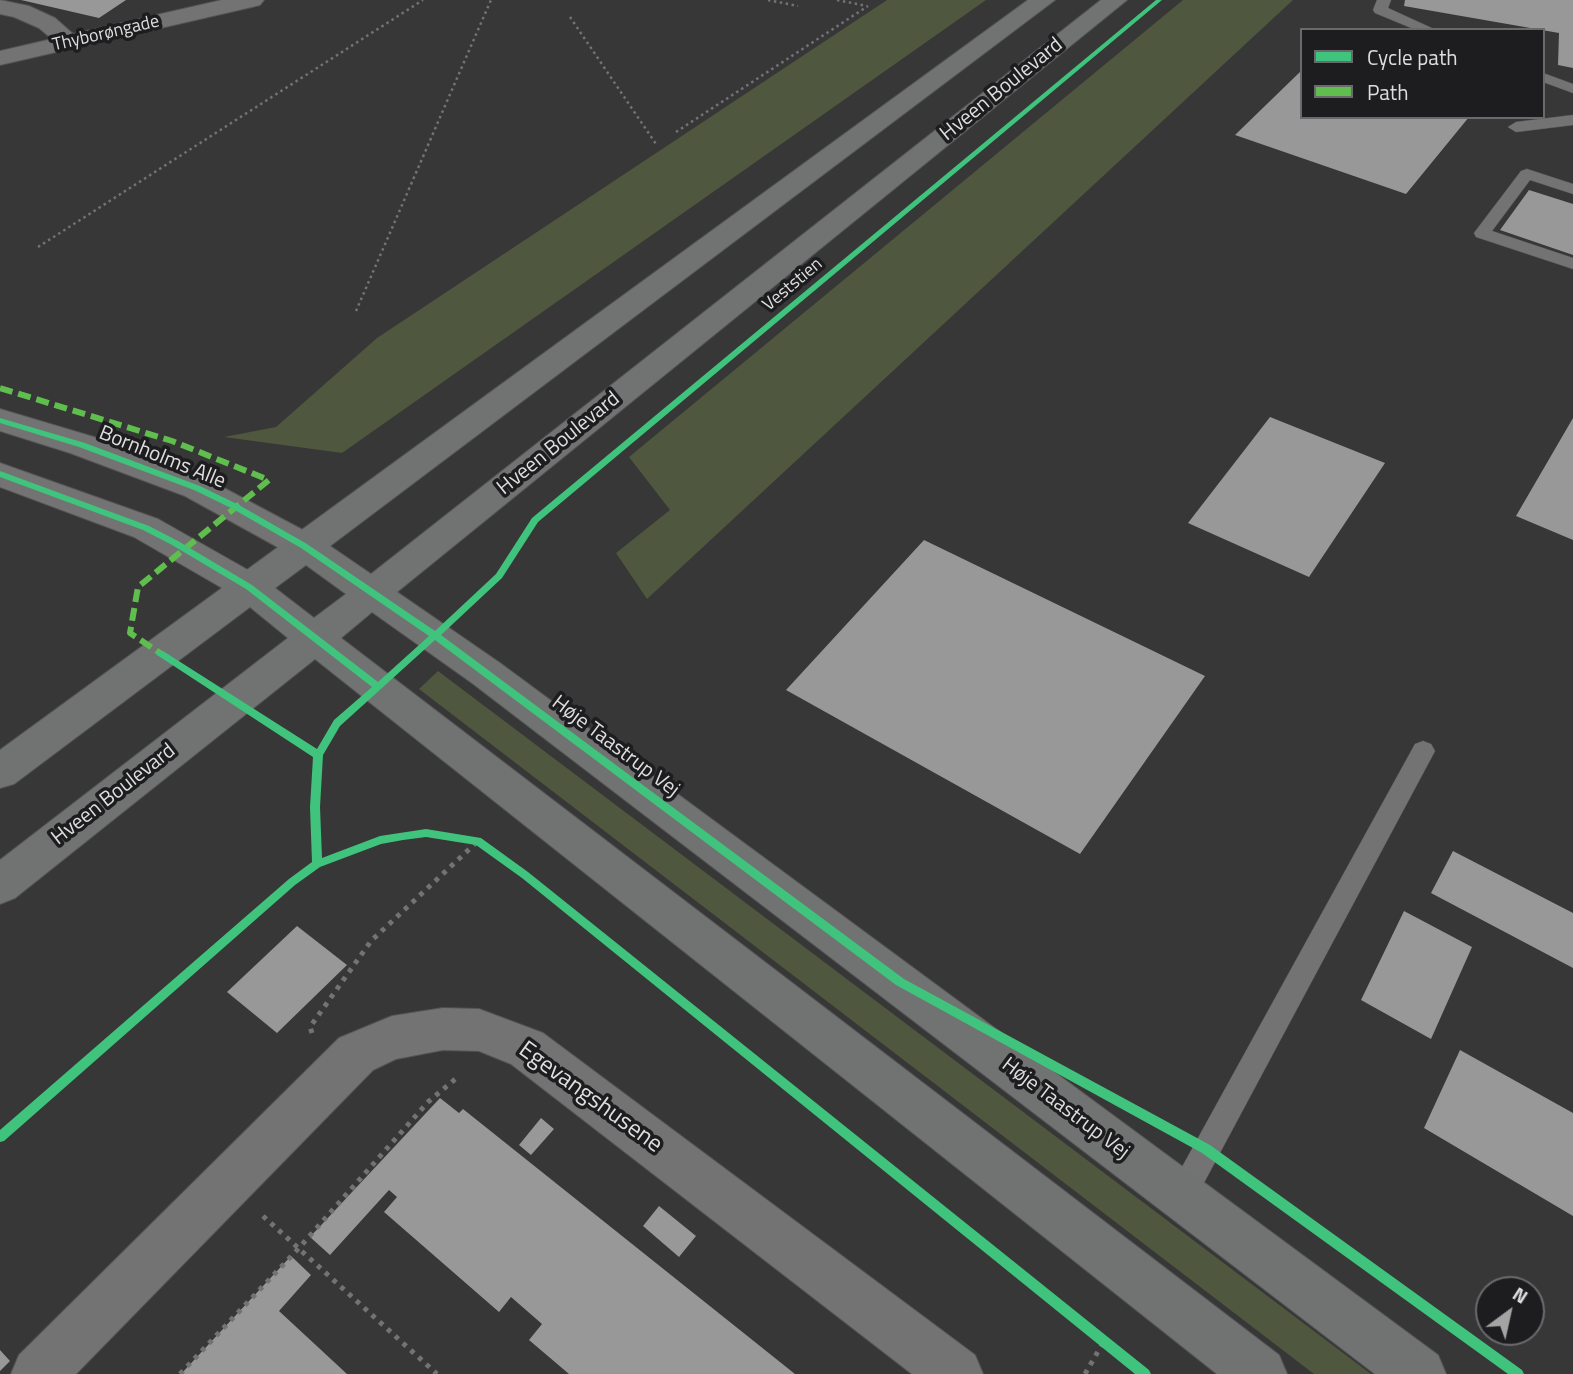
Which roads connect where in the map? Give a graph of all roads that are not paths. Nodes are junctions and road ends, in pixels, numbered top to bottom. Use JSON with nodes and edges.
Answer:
{"nodes":[{"id":1,"x":252,"y":0,"type":"edge"},
{"id":2,"x":1043,"y":0,"type":"edge"},
{"id":3,"x":1115,"y":0,"type":"edge"},
{"id":4,"x":1384,"y":0,"type":"edge"},
{"id":5,"x":0,"y":7,"type":"edge"},
{"id":6,"x":1424,"y":28,"type":"edge"},
{"id":7,"x":66,"y":43,"type":"junction"},
{"id":8,"x":0,"y":58,"type":"edge"},
{"id":9,"x":1545,"y":78,"type":"edge"},
{"id":10,"x":1573,"y":89,"type":"edge"},
{"id":11,"x":1573,"y":120,"type":"edge"},
{"id":12,"x":1516,"y":127,"type":"dead end"},
{"id":13,"x":1573,"y":189,"type":"edge"},
{"id":14,"x":1573,"y":264,"type":"edge"},
{"id":15,"x":0,"y":420,"type":"edge"},
{"id":16,"x":0,"y":474,"type":"edge"},
{"id":17,"x":304,"y":546,"type":"junction"},
{"id":18,"x":249,"y":587,"type":"junction"},
{"id":19,"x":372,"y":592,"type":"junction"},
{"id":20,"x":314,"y":638,"type":"junction"},
{"id":21,"x":1423,"y":751,"type":"dead end"},
{"id":22,"x":0,"y":772,"type":"edge"},
{"id":23,"x":0,"y":885,"type":"edge"},
{"id":24,"x":1181,"y":1197,"type":"junction"},
{"id":25,"x":38,"y":1374,"type":"edge"},
{"id":26,"x":957,"y":1374,"type":"edge"},
{"id":27,"x":1260,"y":1374,"type":"edge"},
{"id":28,"x":1419,"y":1374,"type":"edge"}],
"edges":[{"from":1,"to":7,"type":"street","name":"Thyborøngade"},
{"from":2,"to":17,"type":"street"},
{"from":3,"to":19,"type":"street","name":"Hveen Boulevard"},
{"from":4,"to":6,"type":"lane"},
{"from":5,"to":7,"type":"street"},
{"from":7,"to":8,"type":"street","name":"Thyborøngade"},
{"from":9,"to":10,"type":"lane"},
{"from":11,"to":12,"type":"lane"},
{"from":13,"to":14,"type":"lane"},
{"from":15,"to":17,"type":"street","name":"Bornholms Alle"},
{"from":16,"to":18,"type":"street"},
{"from":17,"to":18,"type":"street"},
{"from":17,"to":19,"type":"street","name":"Høje Taastrup Vej"},
{"from":18,"to":20,"type":"street"},
{"from":18,"to":22,"type":"street"},
{"from":19,"to":20,"type":"street","name":"Hveen Boulevard"},
{"from":19,"to":24,"type":"street","name":"Høje Taastrup Vej"},
{"from":20,"to":23,"type":"street","name":"Hveen Boulevard"},
{"from":20,"to":27,"type":"street"},
{"from":21,"to":24,"type":"lane"},
{"from":24,"to":28,"type":"street","name":"Høje Taastrup Vej"},
{"from":25,"to":26,"type":"street","name":"Egevangshusene"}]}
